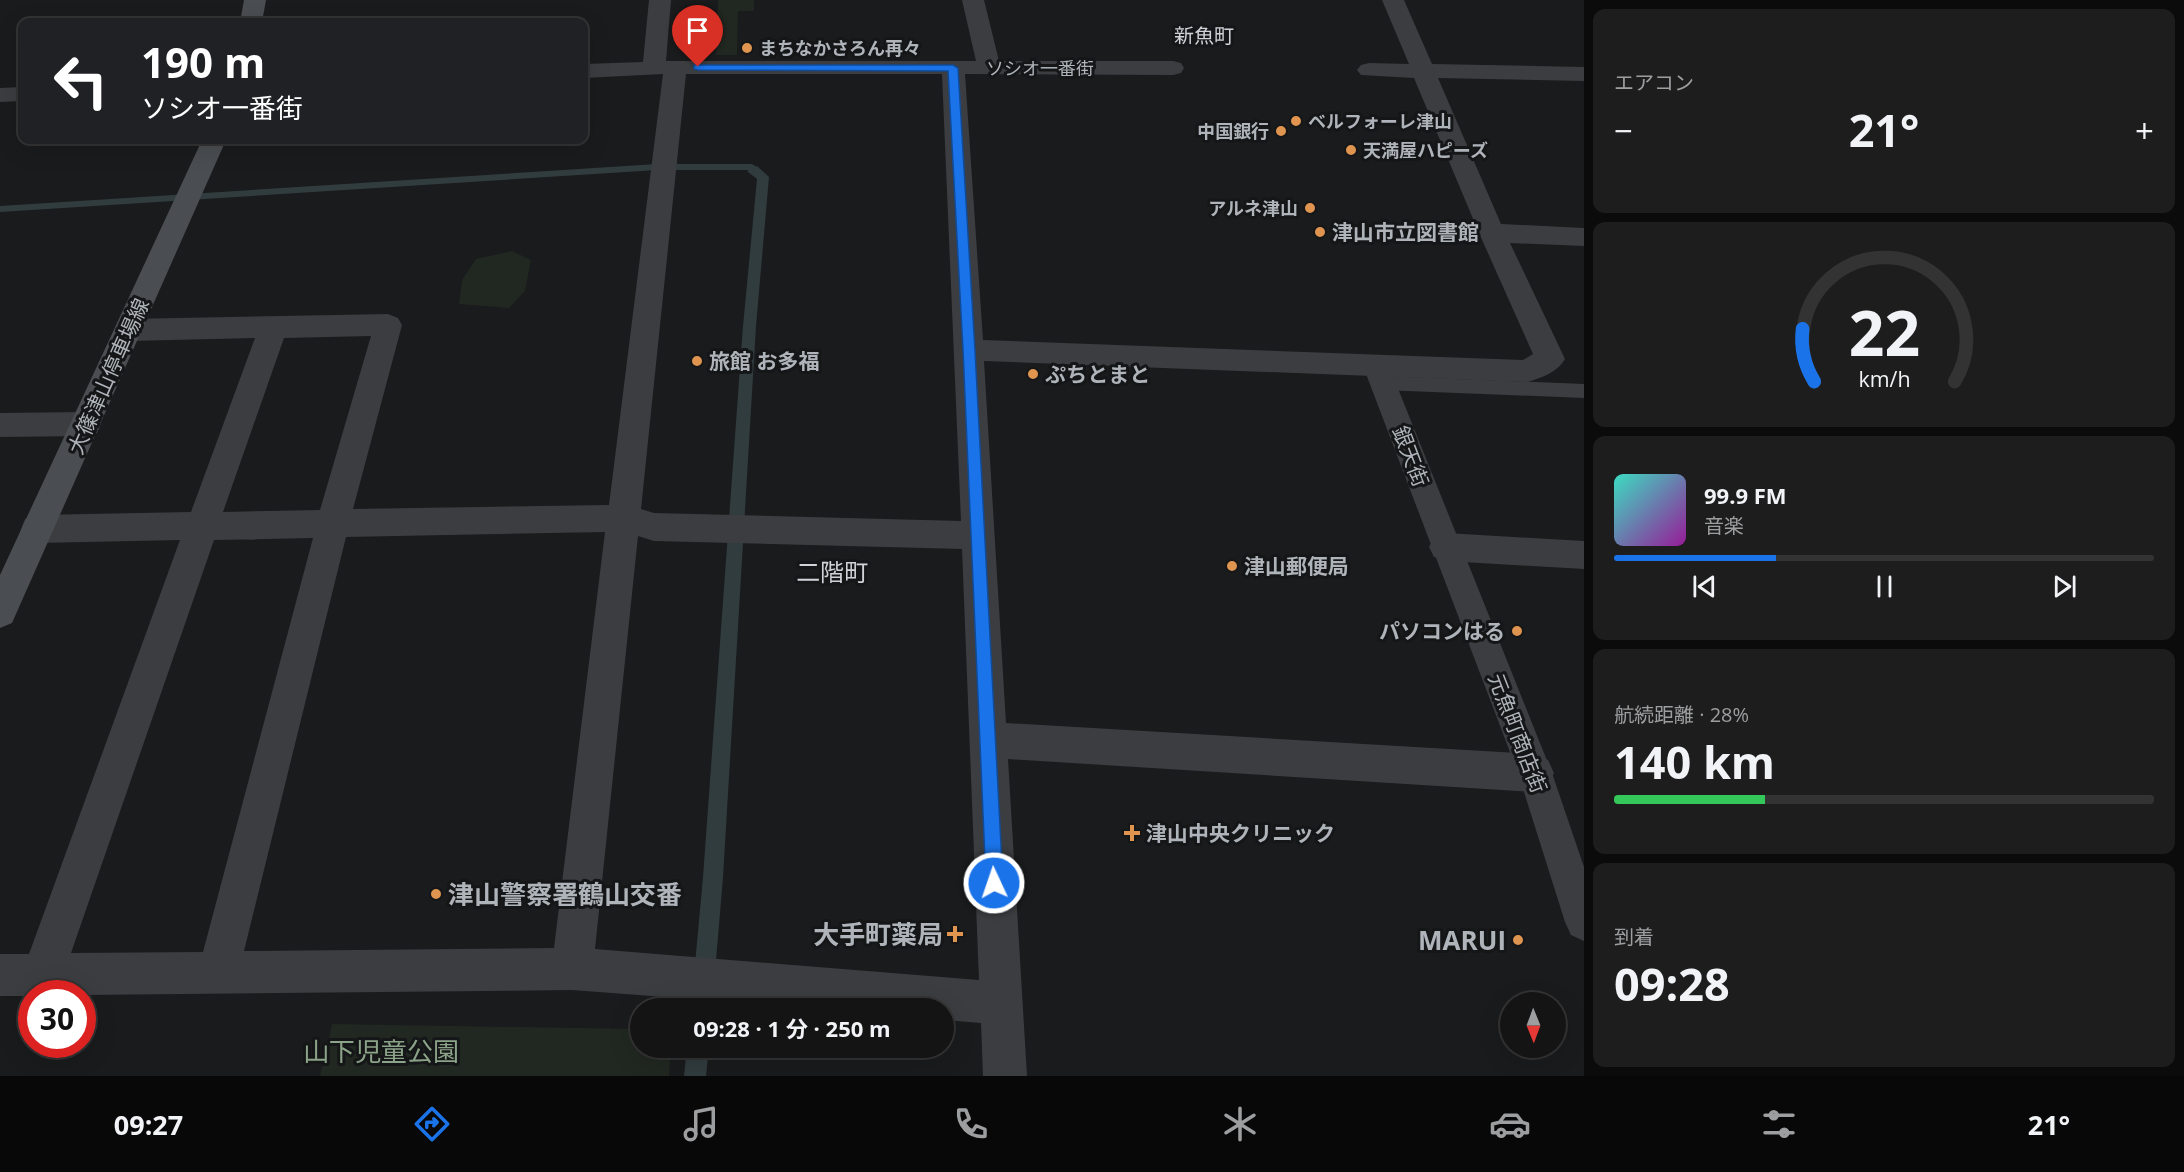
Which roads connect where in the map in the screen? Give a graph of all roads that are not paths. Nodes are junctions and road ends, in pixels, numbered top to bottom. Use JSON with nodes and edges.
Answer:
{"nodes":[{"id":1,"x":255,"y":0,"type":"edge"},
{"id":2,"x":660,"y":0,"type":"edge"},
{"id":3,"x":974,"y":0,"type":"edge"},
{"id":4,"x":1393,"y":0,"type":"edge"},
{"id":5,"x":252,"y":18,"type":"edge"},
{"id":6,"x":664,"y":68,"type":"junction"},
{"id":7,"x":953,"y":68,"type":"junction"},
{"id":8,"x":989,"y":68,"type":"junction"},
{"id":9,"x":1173,"y":68,"type":"dead end"},
{"id":10,"x":1369,"y":70,"type":"dead end"},
{"id":11,"x":588,"y":71,"type":"edge"},
{"id":12,"x":1422,"y":71,"type":"junction"},
{"id":13,"x":1584,"y":74,"type":"edge"},
{"id":14,"x":18,"y":94,"type":"edge"},
{"id":15,"x":0,"y":95,"type":"edge"},
{"id":16,"x":212,"y":144,"type":"edge"},
{"id":17,"x":1492,"y":233,"type":"junction"},
{"id":18,"x":1584,"y":237,"type":"edge"},
{"id":19,"x":273,"y":327,"type":"junction"},
{"id":20,"x":129,"y":330,"type":"junction"},
{"id":21,"x":969,"y":350,"type":"junction"},
{"id":22,"x":1379,"y":374,"type":"junction"},
{"id":23,"x":1584,"y":392,"type":"edge"},
{"id":24,"x":86,"y":424,"type":"junction"},
{"id":25,"x":0,"y":425,"type":"edge"},
{"id":26,"x":625,"y":518,"type":"junction"},
{"id":27,"x":333,"y":524,"type":"junction"},
{"id":28,"x":203,"y":526,"type":"junction"},
{"id":29,"x":38,"y":529,"type":"junction"},
{"id":30,"x":978,"y":536,"type":"junction"},
{"id":31,"x":1446,"y":547,"type":"junction"},
{"id":32,"x":1584,"y":555,"type":"edge"},
{"id":33,"x":0,"y":612,"type":"edge"},
{"id":34,"x":987,"y":740,"type":"junction"},
{"id":35,"x":1535,"y":773,"type":"junction"},
{"id":36,"x":1584,"y":922,"type":"edge"},
{"id":37,"x":572,"y":969,"type":"junction"},
{"id":38,"x":218,"y":973,"type":"junction"},
{"id":39,"x":0,"y":975,"type":"edge"},
{"id":40,"x":42,"y":975,"type":"junction"},
{"id":41,"x":1000,"y":1003,"type":"junction"},
{"id":42,"x":1005,"y":1076,"type":"edge"}],
"edges":[{"from":1,"to":5,"type":"main road"},
{"from":2,"to":6,"type":"street"},
{"from":3,"to":8,"type":"street"},
{"from":4,"to":12,"type":"street"},
{"from":6,"to":7,"type":"street","name":"ソシオ一番街"},
{"from":6,"to":11,"type":"street","name":"ソシオ一番街"},
{"from":6,"to":26,"type":"street"},
{"from":7,"to":8,"type":"street","name":"ソシオ一番街"},
{"from":7,"to":21,"type":"street"},
{"from":8,"to":9,"type":"street","name":"ソシオ一番街"},
{"from":10,"to":12,"type":"street"},
{"from":12,"to":13,"type":"street"},
{"from":12,"to":17,"type":"street"},
{"from":14,"to":15,"type":"street"},
{"from":16,"to":20,"type":"main road","name":"大篠津山停車場線"},
{"from":17,"to":18,"type":"street"},
{"from":17,"to":22,"type":"street"},
{"from":19,"to":20,"type":"street"},
{"from":19,"to":27,"type":"street"},
{"from":19,"to":28,"type":"street"},
{"from":20,"to":24,"type":"main road","name":"大篠津山停車場線"},
{"from":21,"to":22,"type":"street"},
{"from":21,"to":30,"type":"street"},
{"from":22,"to":23,"type":"lane"},
{"from":22,"to":31,"type":"street","name":"銀天街"},
{"from":24,"to":25,"type":"street"},
{"from":24,"to":29,"type":"main road","name":"大篠津山停車場線"},
{"from":26,"to":27,"type":"street"},
{"from":26,"to":30,"type":"street"},
{"from":26,"to":37,"type":"street"},
{"from":27,"to":28,"type":"street"},
{"from":27,"to":38,"type":"street"},
{"from":28,"to":29,"type":"street"},
{"from":28,"to":40,"type":"street"},
{"from":29,"to":33,"type":"main road","name":"大篠津山停車場線"},
{"from":30,"to":34,"type":"street"},
{"from":31,"to":32,"type":"street"},
{"from":31,"to":35,"type":"street","name":"元魚町商店街"},
{"from":34,"to":35,"type":"street"},
{"from":34,"to":41,"type":"street"},
{"from":35,"to":36,"type":"street","name":"元魚町商店街"},
{"from":37,"to":38,"type":"street"},
{"from":37,"to":41,"type":"street"},
{"from":38,"to":40,"type":"street"},
{"from":39,"to":40,"type":"street"},
{"from":41,"to":42,"type":"street"}]}
